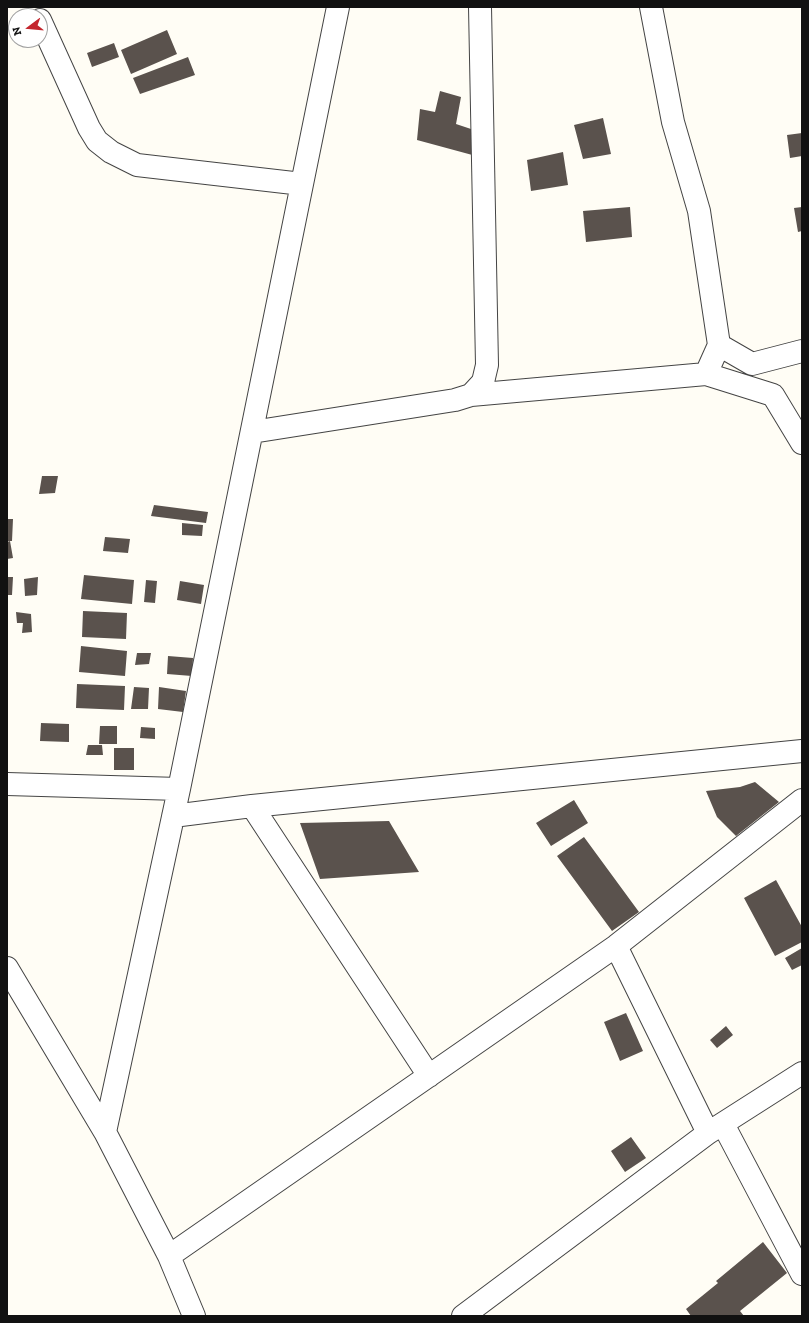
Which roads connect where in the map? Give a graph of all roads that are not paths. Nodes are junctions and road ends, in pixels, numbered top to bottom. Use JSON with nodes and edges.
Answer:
{"nodes":[{"id":1,"x":338,"y":7,"type":"edge"},
{"id":2,"x":480,"y":7,"type":"edge"},
{"id":3,"x":651,"y":7,"type":"edge"},
{"id":4,"x":48,"y":38,"type":"edge"},
{"id":5,"x":302,"y":184,"type":"junction"},
{"id":6,"x":719,"y":345,"type":"junction"},
{"id":7,"x":802,"y":351,"type":"edge"},
{"id":8,"x":706,"y":374,"type":"junction"},
{"id":9,"x":471,"y":394,"type":"junction"},
{"id":10,"x":252,"y":432,"type":"junction"},
{"id":11,"x":802,"y":443,"type":"edge"},
{"id":12,"x":802,"y":751,"type":"edge"},
{"id":13,"x":7,"y":784,"type":"edge"},
{"id":14,"x":179,"y":789,"type":"junction"},
{"id":15,"x":802,"y":800,"type":"edge"},
{"id":16,"x":252,"y":806,"type":"junction"},
{"id":17,"x":173,"y":816,"type":"junction"},
{"id":18,"x":616,"y":946,"type":"junction"},
{"id":19,"x":7,"y":968,"type":"edge"},
{"id":20,"x":802,"y":1073,"type":"edge"},
{"id":21,"x":429,"y":1076,"type":"junction"},
{"id":22,"x":715,"y":1128,"type":"junction"},
{"id":23,"x":105,"y":1132,"type":"junction"},
{"id":24,"x":169,"y":1256,"type":"junction"},
{"id":25,"x":802,"y":1274,"type":"edge"},
{"id":26,"x":194,"y":1316,"type":"edge"},
{"id":27,"x":463,"y":1316,"type":"edge"}],
"edges":[{"from":1,"to":5,"type":"street"},
{"from":2,"to":9,"type":"street"},
{"from":3,"to":6,"type":"street"},
{"from":4,"to":5,"type":"street"},
{"from":5,"to":10,"type":"street"},
{"from":6,"to":7,"type":"street"},
{"from":6,"to":8,"type":"street"},
{"from":8,"to":9,"type":"street"},
{"from":8,"to":11,"type":"street"},
{"from":9,"to":10,"type":"street"},
{"from":10,"to":14,"type":"street"},
{"from":12,"to":16,"type":"street"},
{"from":13,"to":14,"type":"street"},
{"from":14,"to":17,"type":"street"},
{"from":15,"to":18,"type":"street"},
{"from":16,"to":17,"type":"street"},
{"from":16,"to":21,"type":"street"},
{"from":17,"to":23,"type":"street"},
{"from":18,"to":21,"type":"street"},
{"from":18,"to":22,"type":"street"},
{"from":19,"to":23,"type":"street"},
{"from":20,"to":22,"type":"street"},
{"from":21,"to":24,"type":"street"},
{"from":22,"to":25,"type":"street"},
{"from":22,"to":27,"type":"street"},
{"from":23,"to":24,"type":"street"},
{"from":24,"to":26,"type":"street"}]}
